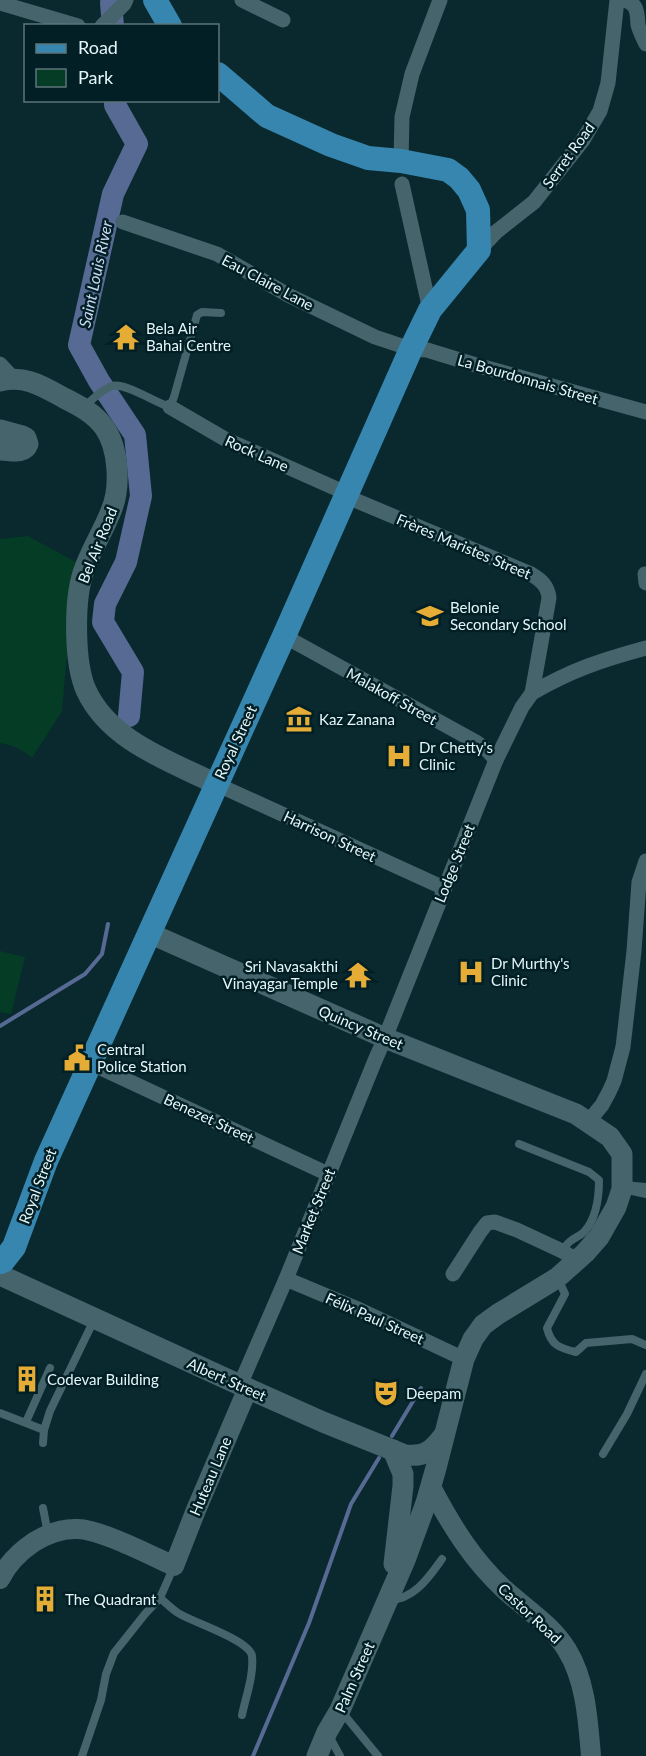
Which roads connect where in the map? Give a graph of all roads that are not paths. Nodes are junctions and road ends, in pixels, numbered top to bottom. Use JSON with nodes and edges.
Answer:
{"nodes":[{"id":1,"x":155,"y":0,"type":"edge"},
{"id":2,"x":242,"y":0,"type":"edge"},
{"id":3,"x":440,"y":0,"type":"edge"},
{"id":4,"x":617,"y":0,"type":"edge"},
{"id":5,"x":624,"y":0,"type":"edge"},
{"id":6,"x":125,"y":2,"type":"edge"},
{"id":7,"x":0,"y":3,"type":"edge"},
{"id":8,"x":283,"y":20,"type":"dead end"},
{"id":9,"x":71,"y":24,"type":"edge"},
{"id":10,"x":104,"y":24,"type":"edge"},
{"id":11,"x":169,"y":24,"type":"edge"},
{"id":12,"x":646,"y":44,"type":"edge"},
{"id":13,"x":219,"y":75,"type":"edge"},
{"id":14,"x":401,"y":173,"type":"junction"},
{"id":15,"x":123,"y":222,"type":"dead end"},
{"id":16,"x":479,"y":250,"type":"junction"},
{"id":17,"x":430,"y":310,"type":"junction"},
{"id":18,"x":221,"y":313,"type":"dead end"},
{"id":19,"x":411,"y":349,"type":"junction"},
{"id":20,"x":4,"y":374,"type":"edge"},
{"id":21,"x":170,"y":407,"type":"junction"},
{"id":22,"x":83,"y":408,"type":"junction"},
{"id":23,"x":646,"y":412,"type":"edge"},
{"id":24,"x":0,"y":430,"type":"edge"},
{"id":25,"x":0,"y":450,"type":"edge"},
{"id":26,"x":346,"y":494,"type":"junction"},
{"id":27,"x":284,"y":636,"type":"junction"},
{"id":28,"x":646,"y":648,"type":"edge"},
{"id":29,"x":532,"y":693,"type":"junction"},
{"id":30,"x":496,"y":760,"type":"junction"},
{"id":31,"x":216,"y":783,"type":"junction"},
{"id":32,"x":646,"y":861,"type":"edge"},
{"id":33,"x":444,"y":888,"type":"junction"},
{"id":34,"x":149,"y":933,"type":"junction"},
{"id":35,"x":640,"y":950,"type":"edge"},
{"id":36,"x":385,"y":1038,"type":"junction"},
{"id":37,"x":90,"y":1063,"type":"junction"},
{"id":38,"x":582,"y":1118,"type":"junction"},
{"id":39,"x":519,"y":1144,"type":"dead end"},
{"id":40,"x":328,"y":1174,"type":"junction"},
{"id":41,"x":646,"y":1186,"type":"edge"},
{"id":42,"x":622,"y":1187,"type":"junction"},
{"id":43,"x":646,"y":1194,"type":"edge"},
{"id":44,"x":7,"y":1255,"type":"edge"},
{"id":45,"x":569,"y":1256,"type":"junction"},
{"id":46,"x":453,"y":1274,"type":"dead end"},
{"id":47,"x":0,"y":1275,"type":"edge"},
{"id":48,"x":557,"y":1278,"type":"junction"},
{"id":49,"x":286,"y":1279,"type":"junction"},
{"id":50,"x":34,"y":1290,"type":"junction"},
{"id":51,"x":95,"y":1318,"type":"junction"},
{"id":52,"x":646,"y":1345,"type":"edge"},
{"id":53,"x":464,"y":1359,"type":"junction"},
{"id":54,"x":50,"y":1368,"type":"dead end"},
{"id":55,"x":646,"y":1374,"type":"edge"},
{"id":56,"x":244,"y":1387,"type":"junction"},
{"id":57,"x":0,"y":1413,"type":"edge"},
{"id":58,"x":26,"y":1422,"type":"junction"},
{"id":59,"x":44,"y":1430,"type":"junction"},
{"id":60,"x":444,"y":1434,"type":"junction"},
{"id":61,"x":43,"y":1443,"type":"dead end"},
{"id":62,"x":393,"y":1450,"type":"junction"},
{"id":63,"x":603,"y":1454,"type":"dead end"},
{"id":64,"x":431,"y":1486,"type":"junction"},
{"id":65,"x":43,"y":1508,"type":"dead end"},
{"id":66,"x":423,"y":1510,"type":"junction"},
{"id":67,"x":48,"y":1534,"type":"junction"},
{"id":68,"x":442,"y":1559,"type":"dead end"},
{"id":69,"x":174,"y":1566,"type":"junction"},
{"id":70,"x":2,"y":1570,"type":"edge"},
{"id":71,"x":160,"y":1598,"type":"junction"},
{"id":72,"x":388,"y":1599,"type":"junction"},
{"id":73,"x":340,"y":1710,"type":"junction"},
{"id":74,"x":242,"y":1715,"type":"dead end"},
{"id":75,"x":327,"y":1732,"type":"junction"},
{"id":76,"x":82,"y":1756,"type":"edge"},
{"id":77,"x":317,"y":1756,"type":"edge"},
{"id":78,"x":340,"y":1756,"type":"edge"},
{"id":79,"x":378,"y":1756,"type":"edge"},
{"id":80,"x":591,"y":1756,"type":"edge"}],
"edges":[{"from":1,"to":11,"type":"main road"},
{"from":2,"to":8,"type":"street"},
{"from":3,"to":14,"type":"street"},
{"from":4,"to":16,"type":"street","name":"Serret Road"},
{"from":5,"to":12,"type":"street"},
{"from":6,"to":10,"type":"street"},
{"from":7,"to":9,"type":"street"},
{"from":13,"to":14,"type":"main road"},
{"from":14,"to":16,"type":"main road"},
{"from":14,"to":17,"type":"street"},
{"from":15,"to":19,"type":"street","name":"Eau Claire Lane"},
{"from":16,"to":17,"type":"main road","name":"Royal Street"},
{"from":17,"to":19,"type":"main road","name":"Royal Street"},
{"from":18,"to":21,"type":"lane"},
{"from":19,"to":23,"type":"street","name":"La Bourdonnais Street"},
{"from":19,"to":26,"type":"main road","name":"Royal Street"},
{"from":20,"to":22,"type":"main road","name":"Bel Air Road"},
{"from":21,"to":22,"type":"lane"},
{"from":21,"to":26,"type":"street","name":"Rock Lane"},
{"from":22,"to":31,"type":"main road","name":"Bel Air Road"},
{"from":24,"to":25,"type":"main road"},
{"from":26,"to":27,"type":"main road","name":"Royal Street"},
{"from":26,"to":29,"type":"street","name":"Frères Maristes Street"},
{"from":27,"to":30,"type":"street","name":"Malakoff Street"},
{"from":27,"to":31,"type":"main road","name":"Royal Street"},
{"from":28,"to":29,"type":"street"},
{"from":29,"to":30,"type":"street","name":"Lodge Street"},
{"from":30,"to":33,"type":"street","name":"Lodge Street"},
{"from":31,"to":33,"type":"street","name":"Harrison Street"},
{"from":31,"to":34,"type":"main road","name":"Royal Street"},
{"from":32,"to":35,"type":"street"},
{"from":33,"to":36,"type":"street","name":"Lodge Street"},
{"from":34,"to":36,"type":"main road","name":"Quincy Street"},
{"from":34,"to":37,"type":"main road","name":"Royal Street"},
{"from":35,"to":38,"type":"street"},
{"from":36,"to":38,"type":"main road","name":"Quincy Street"},
{"from":36,"to":40,"type":"street","name":"Market Street"},
{"from":37,"to":40,"type":"street","name":"Benezet Street"},
{"from":37,"to":44,"type":"main road","name":"Royal Street"},
{"from":38,"to":42,"type":"main road","name":"Quincy Street"},
{"from":39,"to":45,"type":"lane"},
{"from":40,"to":49,"type":"street","name":"Market Street"},
{"from":41,"to":42,"type":"lane"},
{"from":42,"to":43,"type":"lane"},
{"from":42,"to":45,"type":"main road","name":"Palm Street"},
{"from":44,"to":50,"type":"main road","name":"Royal Street"},
{"from":45,"to":46,"type":"street"},
{"from":45,"to":48,"type":"main road","name":"Palm Street"},
{"from":47,"to":50,"type":"main road","name":"Albert Street"},
{"from":48,"to":52,"type":"lane"},
{"from":48,"to":53,"type":"main road","name":"Palm Street"},
{"from":49,"to":53,"type":"street","name":"Félix Paul Street"},
{"from":49,"to":56,"type":"street","name":"Market Street"},
{"from":50,"to":51,"type":"main road","name":"Albert Street"},
{"from":51,"to":56,"type":"main road","name":"Albert Street"},
{"from":51,"to":59,"type":"lane"},
{"from":53,"to":60,"type":"main road","name":"Palm Street"},
{"from":54,"to":58,"type":"lane"},
{"from":55,"to":63,"type":"lane"},
{"from":56,"to":62,"type":"main road","name":"Albert Street"},
{"from":56,"to":69,"type":"street","name":"Huteau Lane"},
{"from":57,"to":58,"type":"lane"},
{"from":58,"to":59,"type":"lane"},
{"from":59,"to":61,"type":"lane"},
{"from":60,"to":62,"type":"main road"},
{"from":60,"to":64,"type":"main road","name":"Palm Street"},
{"from":62,"to":66,"type":"main road","name":"Albert Street"},
{"from":62,"to":72,"type":"main road"},
{"from":64,"to":66,"type":"main road","name":"Palm Street"},
{"from":64,"to":80,"type":"street","name":"Castor Road"},
{"from":65,"to":67,"type":"lane"},
{"from":66,"to":72,"type":"main road","name":"Palm Street"},
{"from":67,"to":69,"type":"street"},
{"from":67,"to":70,"type":"street"},
{"from":68,"to":72,"type":"lane"},
{"from":69,"to":71,"type":"lane"},
{"from":71,"to":74,"type":"lane"},
{"from":71,"to":76,"type":"lane"},
{"from":72,"to":73,"type":"main road","name":"Palm Street"},
{"from":73,"to":75,"type":"main road","name":"Palm Street"},
{"from":73,"to":79,"type":"lane"},
{"from":75,"to":77,"type":"main road","name":"Palm Street"},
{"from":75,"to":78,"type":"lane"}]}
